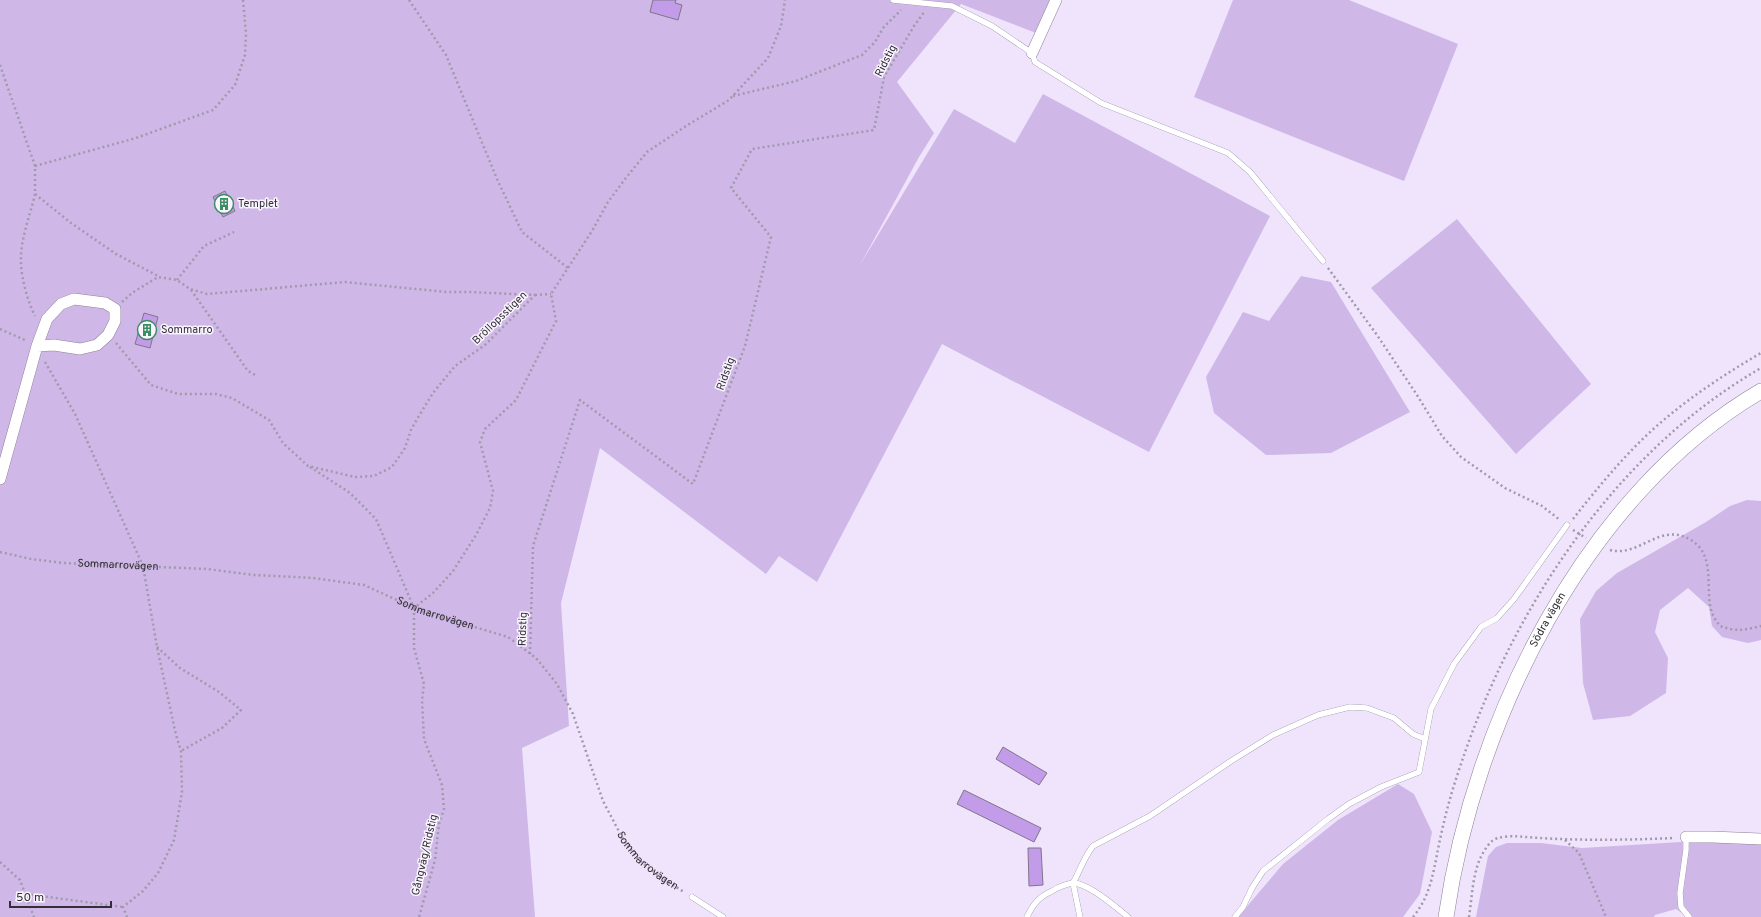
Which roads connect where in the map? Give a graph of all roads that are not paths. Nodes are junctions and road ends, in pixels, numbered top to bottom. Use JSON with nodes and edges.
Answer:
{"nodes":[{"id":1,"x":893,"y":0,"type":"edge"},
{"id":2,"x":1056,"y":0,"type":"edge"},
{"id":3,"x":1032,"y":53,"type":"junction"},
{"id":4,"x":1323,"y":262,"type":"road end"},
{"id":5,"x":37,"y":346,"type":"junction"},
{"id":6,"x":1761,"y":390,"type":"edge"},
{"id":7,"x":0,"y":479,"type":"edge"},
{"id":8,"x":1567,"y":525,"type":"road end"},
{"id":9,"x":1425,"y":739,"type":"junction"},
{"id":10,"x":1686,"y":837,"type":"joint"},
{"id":11,"x":1761,"y":839,"type":"edge"},
{"id":12,"x":1073,"y":883,"type":"junction"},
{"id":13,"x":692,"y":897,"type":"road end"},
{"id":14,"x":723,"y":917,"type":"edge"},
{"id":15,"x":1027,"y":917,"type":"edge"},
{"id":16,"x":1080,"y":917,"type":"edge"},
{"id":17,"x":1128,"y":917,"type":"edge"},
{"id":18,"x":1235,"y":917,"type":"edge"},
{"id":19,"x":1446,"y":917,"type":"edge"},
{"id":20,"x":1688,"y":917,"type":"edge"}],
"edges":[{"from":1,"to":3,"type":"lane"},
{"from":2,"to":3,"type":"street"},
{"from":3,"to":4,"type":"lane"},
{"from":5,"to":5,"type":"street"},
{"from":5,"to":7,"type":"street"},
{"from":6,"to":19,"type":"main road","name":"Södra vägen"},
{"from":8,"to":9,"type":"lane"},
{"from":9,"to":12,"type":"lane"},
{"from":9,"to":18,"type":"lane"},
{"from":10,"to":11,"type":"street"},
{"from":10,"to":20,"type":"lane"},
{"from":12,"to":15,"type":"lane"},
{"from":12,"to":16,"type":"lane"},
{"from":12,"to":17,"type":"lane"},
{"from":13,"to":14,"type":"lane","name":"Sommarrovägen"}]}
